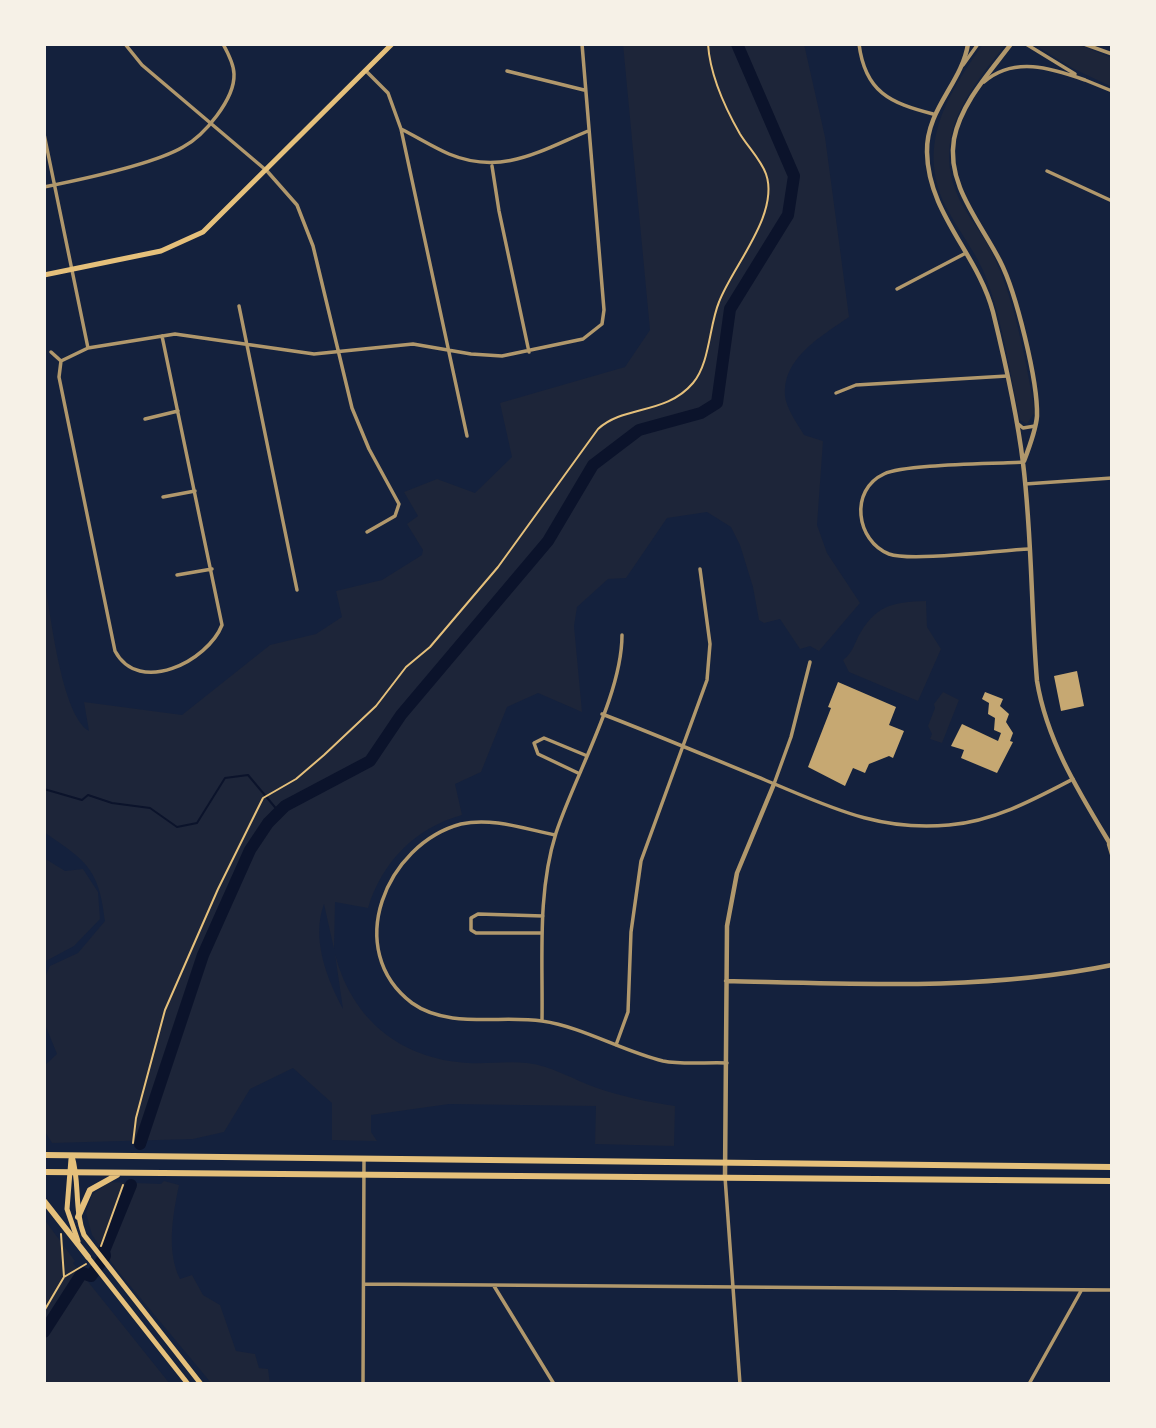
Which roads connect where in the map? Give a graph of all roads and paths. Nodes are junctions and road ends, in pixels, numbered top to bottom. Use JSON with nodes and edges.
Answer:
{"nodes":[{"id":1,"x":125,"y":44,"type":"edge"},
{"id":2,"x":223,"y":44,"type":"edge"},
{"id":3,"x":392,"y":44,"type":"edge"},
{"id":4,"x":582,"y":44,"type":"edge"},
{"id":5,"x":708,"y":44,"type":"edge"},
{"id":6,"x":859,"y":44,"type":"edge"},
{"id":7,"x":968,"y":44,"type":"edge"},
{"id":8,"x":978,"y":44,"type":"edge"},
{"id":9,"x":1011,"y":44,"type":"edge"},
{"id":10,"x":1026,"y":44,"type":"edge"},
{"id":11,"x":1084,"y":44,"type":"edge"},
{"id":12,"x":1112,"y":54,"type":"edge"},
{"id":13,"x":959,"y":70,"type":"junction"},
{"id":14,"x":366,"y":71,"type":"junction"},
{"id":15,"x":507,"y":71,"type":"dead end"},
{"id":16,"x":1085,"y":80,"type":"junction"},
{"id":17,"x":982,"y":84,"type":"junction"},
{"id":18,"x":584,"y":90,"type":"junction"},
{"id":19,"x":1112,"y":92,"type":"edge"},
{"id":20,"x":933,"y":114,"type":"junction"},
{"id":21,"x":210,"y":122,"type":"junction"},
{"id":22,"x":401,"y":129,"type":"junction"},
{"id":23,"x":588,"y":131,"type":"junction"},
{"id":24,"x":44,"y":134,"type":"edge"},
{"id":25,"x":492,"y":165,"type":"junction"},
{"id":26,"x":267,"y":171,"type":"junction"},
{"id":27,"x":1047,"y":172,"type":"dead end"},
{"id":28,"x":54,"y":185,"type":"junction"},
{"id":29,"x":44,"y":187,"type":"edge"},
{"id":30,"x":1112,"y":201,"type":"edge"},
{"id":31,"x":966,"y":253,"type":"junction"},
{"id":32,"x":72,"y":269,"type":"junction"},
{"id":33,"x":44,"y":275,"type":"edge"},
{"id":34,"x":897,"y":289,"type":"dead end"},
{"id":35,"x":239,"y":306,"type":"dead end"},
{"id":36,"x":162,"y":336,"type":"junction"},
{"id":37,"x":247,"y":344,"type":"junction"},
{"id":38,"x":88,"y":348,"type":"junction"},
{"id":39,"x":448,"y":351,"type":"junction"},
{"id":40,"x":51,"y":352,"type":"dead end"},
{"id":41,"x":529,"y":352,"type":"junction"},
{"id":42,"x":337,"y":354,"type":"junction"},
{"id":43,"x":61,"y":361,"type":"junction"},
{"id":44,"x":1007,"y":376,"type":"junction"},
{"id":45,"x":836,"y":393,"type":"dead end"},
{"id":46,"x":178,"y":411,"type":"junction"},
{"id":47,"x":145,"y":419,"type":"dead end"},
{"id":48,"x":1016,"y":421,"type":"junction"},
{"id":49,"x":1036,"y":425,"type":"junction"},
{"id":50,"x":467,"y":436,"type":"dead end"},
{"id":51,"x":1023,"y":462,"type":"junction"},
{"id":52,"x":1112,"y":478,"type":"edge"},
{"id":53,"x":1025,"y":484,"type":"junction"},
{"id":54,"x":195,"y":491,"type":"junction"},
{"id":55,"x":163,"y":496,"type":"dead end"},
{"id":56,"x":367,"y":532,"type":"dead end"},
{"id":57,"x":1029,"y":549,"type":"junction"},
{"id":58,"x":212,"y":569,"type":"junction"},
{"id":59,"x":700,"y":569,"type":"dead end"},
{"id":60,"x":177,"y":575,"type":"dead end"},
{"id":61,"x":297,"y":590,"type":"dead end"},
{"id":62,"x":622,"y":635,"type":"dead end"},
{"id":63,"x":810,"y":662,"type":"dead end"},
{"id":64,"x":602,"y":714,"type":"junction"},
{"id":65,"x":685,"y":747,"type":"junction"},
{"id":66,"x":585,"y":755,"type":"junction"},
{"id":67,"x":578,"y":773,"type":"junction"},
{"id":68,"x":1073,"y":779,"type":"junction"},
{"id":69,"x":774,"y":784,"type":"junction"},
{"id":70,"x":555,"y":835,"type":"junction"},
{"id":71,"x":1106,"y":837,"type":"junction"},
{"id":72,"x":1112,"y":847,"type":"edge"},
{"id":73,"x":1112,"y":854,"type":"edge"},
{"id":74,"x":543,"y":916,"type":"junction"},
{"id":75,"x":543,"y":933,"type":"junction"},
{"id":76,"x":1112,"y":965,"type":"edge"},
{"id":77,"x":726,"y":981,"type":"junction"},
{"id":78,"x":542,"y":1021,"type":"junction"},
{"id":79,"x":616,"y":1045,"type":"junction"},
{"id":80,"x":728,"y":1063,"type":"junction"},
{"id":81,"x":133,"y":1143,"type":"dead end"},
{"id":82,"x":44,"y":1156,"type":"edge"},
{"id":83,"x":72,"y":1156,"type":"junction"},
{"id":84,"x":363,"y":1159,"type":"junction"},
{"id":85,"x":725,"y":1164,"type":"junction"},
{"id":86,"x":1112,"y":1167,"type":"edge"},
{"id":87,"x":44,"y":1172,"type":"edge"},
{"id":88,"x":68,"y":1172,"type":"junction"},
{"id":89,"x":77,"y":1172,"type":"junction"},
{"id":90,"x":124,"y":1173,"type":"junction"},
{"id":91,"x":363,"y":1173,"type":"junction"},
{"id":92,"x":725,"y":1177,"type":"junction"},
{"id":93,"x":1112,"y":1181,"type":"edge"},
{"id":94,"x":44,"y":1201,"type":"edge"},
{"id":95,"x":78,"y":1217,"type":"junction"},
{"id":96,"x":58,"y":1229,"type":"dead end"},
{"id":97,"x":88,"y":1257,"type":"junction"},
{"id":98,"x":64,"y":1277,"type":"dead end"},
{"id":99,"x":365,"y":1284,"type":"junction"},
{"id":100,"x":494,"y":1286,"type":"junction"},
{"id":101,"x":735,"y":1287,"type":"junction"},
{"id":102,"x":1081,"y":1290,"type":"junction"},
{"id":103,"x":1112,"y":1290,"type":"edge"},
{"id":104,"x":188,"y":1384,"type":"edge"},
{"id":105,"x":201,"y":1384,"type":"edge"},
{"id":106,"x":305,"y":1384,"type":"edge"},
{"id":107,"x":316,"y":1384,"type":"edge"},
{"id":108,"x":363,"y":1384,"type":"edge"},
{"id":109,"x":370,"y":1384,"type":"edge"},
{"id":110,"x":554,"y":1384,"type":"edge"},
{"id":111,"x":619,"y":1384,"type":"edge"},
{"id":112,"x":689,"y":1384,"type":"edge"},
{"id":113,"x":740,"y":1384,"type":"edge"},
{"id":114,"x":1029,"y":1384,"type":"edge"}],
"edges":[{"from":1,"to":21,"type":"street"},
{"from":2,"to":21,"type":"street"},
{"from":3,"to":14,"type":"main road"},
{"from":4,"to":18,"type":"street"},
{"from":5,"to":81,"type":"path"},
{"from":6,"to":20,"type":"street"},
{"from":7,"to":13,"type":"street"},
{"from":8,"to":13,"type":"street"},
{"from":9,"to":17,"type":"street"},
{"from":10,"to":16,"type":"street"},
{"from":11,"to":12,"type":"street"},
{"from":13,"to":20,"type":"street"},
{"from":14,"to":22,"type":"street"},
{"from":14,"to":26,"type":"main road"},
{"from":15,"to":18,"type":"street"},
{"from":16,"to":17,"type":"street"},
{"from":16,"to":19,"type":"street"},
{"from":17,"to":49,"type":"street"},
{"from":18,"to":23,"type":"street"},
{"from":20,"to":31,"type":"street"},
{"from":21,"to":26,"type":"street"},
{"from":21,"to":28,"type":"street"},
{"from":22,"to":25,"type":"street"},
{"from":22,"to":39,"type":"street"},
{"from":23,"to":25,"type":"street"},
{"from":23,"to":41,"type":"street"},
{"from":24,"to":28,"type":"street"},
{"from":25,"to":41,"type":"street"},
{"from":26,"to":32,"type":"main road"},
{"from":26,"to":42,"type":"street"},
{"from":27,"to":30,"type":"street"},
{"from":28,"to":29,"type":"street"},
{"from":28,"to":32,"type":"street"},
{"from":31,"to":34,"type":"street"},
{"from":31,"to":44,"type":"street"},
{"from":32,"to":33,"type":"main road"},
{"from":32,"to":38,"type":"street"},
{"from":35,"to":37,"type":"street"},
{"from":36,"to":37,"type":"street"},
{"from":36,"to":38,"type":"street"},
{"from":36,"to":46,"type":"street"},
{"from":37,"to":42,"type":"street"},
{"from":37,"to":61,"type":"street"},
{"from":38,"to":43,"type":"street"},
{"from":39,"to":41,"type":"street"},
{"from":39,"to":42,"type":"street"},
{"from":39,"to":50,"type":"street"},
{"from":40,"to":43,"type":"street"},
{"from":42,"to":56,"type":"street"},
{"from":43,"to":58,"type":"street"},
{"from":44,"to":45,"type":"street"},
{"from":44,"to":48,"type":"street"},
{"from":46,"to":47,"type":"street"},
{"from":46,"to":54,"type":"street"},
{"from":48,"to":49,"type":"street"},
{"from":48,"to":51,"type":"street"},
{"from":49,"to":51,"type":"street"},
{"from":51,"to":53,"type":"street"},
{"from":51,"to":57,"type":"street"},
{"from":52,"to":53,"type":"street"},
{"from":53,"to":57,"type":"street"},
{"from":54,"to":55,"type":"street"},
{"from":54,"to":58,"type":"street"},
{"from":57,"to":68,"type":"street"},
{"from":58,"to":60,"type":"street"},
{"from":59,"to":65,"type":"street"},
{"from":62,"to":64,"type":"street"},
{"from":63,"to":69,"type":"street"},
{"from":64,"to":65,"type":"street"},
{"from":64,"to":66,"type":"street"},
{"from":65,"to":69,"type":"street"},
{"from":65,"to":79,"type":"street"},
{"from":66,"to":67,"type":"street"},
{"from":66,"to":67,"type":"street"},
{"from":67,"to":70,"type":"street"},
{"from":68,"to":69,"type":"street"},
{"from":68,"to":71,"type":"street"},
{"from":69,"to":77,"type":"street"},
{"from":70,"to":74,"type":"street"},
{"from":70,"to":78,"type":"street"},
{"from":71,"to":72,"type":"street"},
{"from":71,"to":73,"type":"street"},
{"from":74,"to":75,"type":"street"},
{"from":74,"to":75,"type":"street"},
{"from":75,"to":78,"type":"street"},
{"from":76,"to":77,"type":"street"},
{"from":77,"to":80,"type":"street"},
{"from":78,"to":79,"type":"street"},
{"from":79,"to":80,"type":"street"},
{"from":80,"to":85,"type":"street"},
{"from":82,"to":83,"type":"main road"},
{"from":83,"to":84,"type":"main road"},
{"from":83,"to":88,"type":"main road"},
{"from":83,"to":89,"type":"main road"},
{"from":84,"to":85,"type":"main road"},
{"from":84,"to":91,"type":"street"},
{"from":85,"to":86,"type":"main road"},
{"from":85,"to":92,"type":"street"},
{"from":87,"to":88,"type":"main road"},
{"from":88,"to":89,"type":"main road"},
{"from":88,"to":97,"type":"main road"},
{"from":89,"to":90,"type":"main road"},
{"from":89,"to":95,"type":"main road"},
{"from":90,"to":91,"type":"main road"},
{"from":90,"to":95,"type":"main road"},
{"from":91,"to":92,"type":"main road"},
{"from":91,"to":99,"type":"street"},
{"from":92,"to":93,"type":"main road"},
{"from":92,"to":101,"type":"street"},
{"from":94,"to":97,"type":"main road"},
{"from":95,"to":105,"type":"main road"},
{"from":96,"to":98,"type":"path"},
{"from":97,"to":104,"type":"main road"},
{"from":99,"to":100,"type":"street"},
{"from":99,"to":108,"type":"street"},
{"from":100,"to":101,"type":"street"},
{"from":100,"to":110,"type":"street"},
{"from":101,"to":102,"type":"street"},
{"from":101,"to":113,"type":"street"},
{"from":102,"to":103,"type":"street"},
{"from":102,"to":114,"type":"street"},
{"from":106,"to":107,"type":"street"},
{"from":107,"to":108,"type":"street"},
{"from":108,"to":109,"type":"street"},
{"from":111,"to":112,"type":"street"}]}
